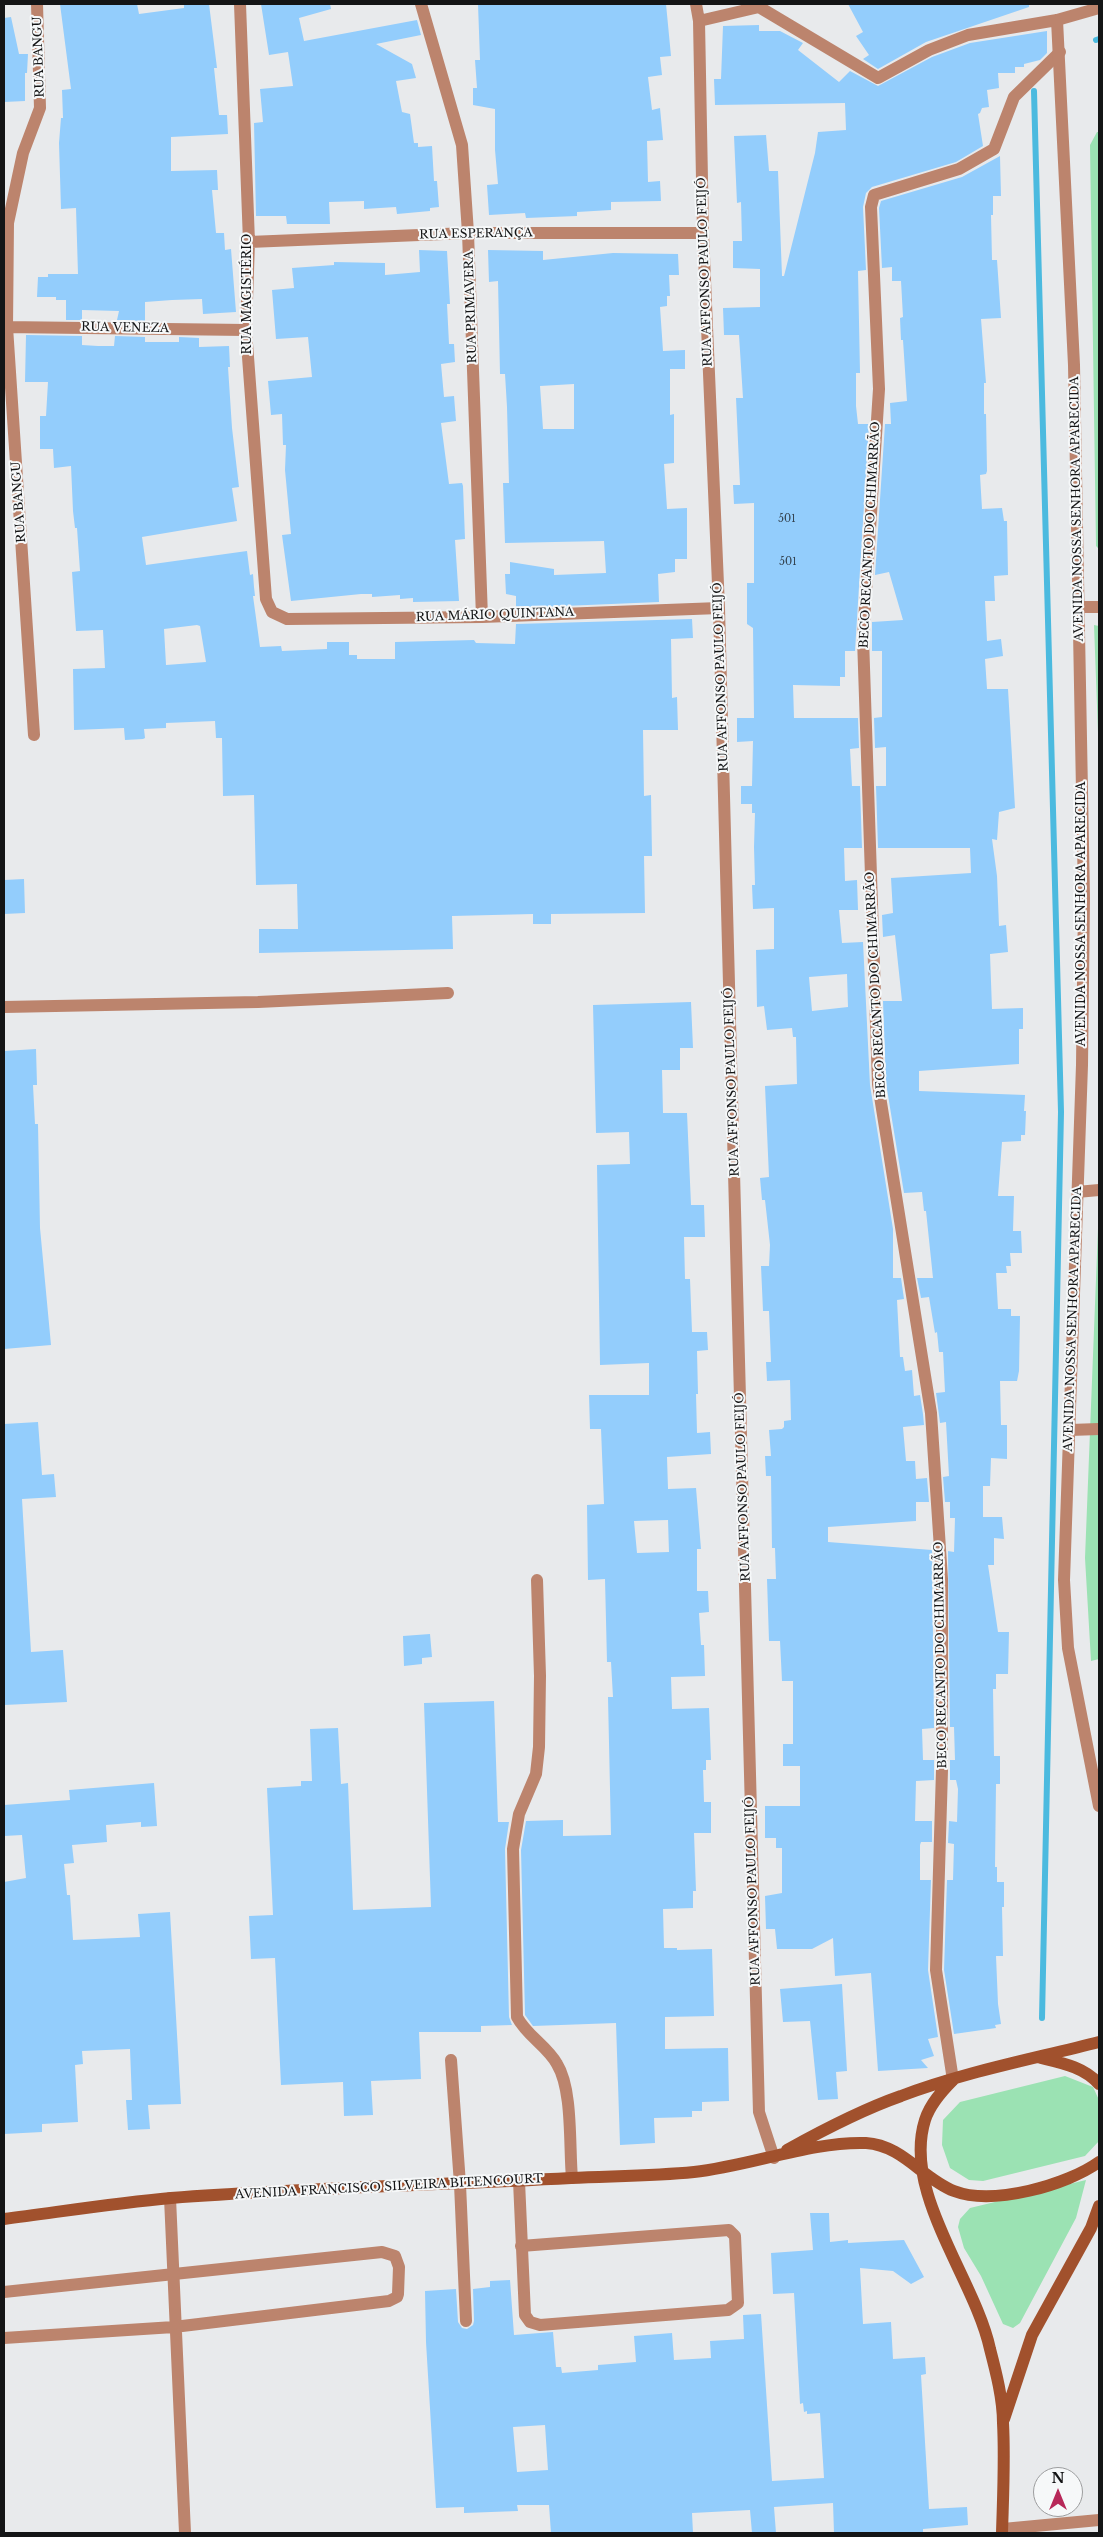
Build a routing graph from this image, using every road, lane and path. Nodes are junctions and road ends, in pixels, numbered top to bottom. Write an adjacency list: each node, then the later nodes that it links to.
1 (37, 4): 13 (street, RUA BANGU)
2 (240, 4): 12 (street, RUA MAGISTÉRIO)
3 (421, 4): 10 (street, RUA PRIMAVERA)
4 (696, 4): 8 (street, RUA AFFONSO PAULO FEIJÓ)
5 (762, 5): 7 (street); 8 (street)
6 (1099, 8): 7 (street)
7 (1058, 20): 9 (street, AVENIDA NOSSA SENHORA APARECIDA)
8 (699, 21): 11 (street, RUA AFFONSO PAULO FEIJÓ)
9 (1060, 52): 15 (street, AVENIDA NOSSA SENHORA APARECIDA); 32 (street, BECO RECANTO DO CHIMARRÃO)
10 (468, 232): 11 (street, RUA ESPERANÇA); 12 (street, RUA ESPERANÇA); 19 (street, RUA PRIMAVERA)
11 (703, 233): 17 (street, RUA AFFONSO PAULO FEIJÓ)
12 (249, 242): 14 (street, RUA MAGISTÉRIO)
13 (6, 327): 14 (street, RUA VENEZA); 20 (street, RUA BANGU)
14 (246, 330): 18 (street, RUA MAGISTÉRIO)
15 (1078, 607): 16 (street); 24 (street, AVENIDA NOSSA SENHORA APARECIDA)
16 (1099, 607)
17 (719, 608): 19 (street, RUA MÁRIO QUINTANA); 34 (street, RUA AFFONSO PAULO FEIJÓ)
18 (272, 612): 19 (street, RUA MÁRIO QUINTANA)
19 (482, 617)
20 (34, 735)
21 (448, 993): 22 (street)
22 (4, 1007)
23 (1099, 1190): 24 (street)
24 (1078, 1192): 26 (street, AVENIDA NOSSA SENHORA APARECIDA)
25 (1099, 1429): 26 (street)
26 (1070, 1430): 28 (street, AVENIDA NOSSA SENHORA APARECIDA)
27 (537, 1580): 37 (street)
28 (1099, 1806)
29 (1099, 2042): 30 (main road, AVENIDA FRANCISCO SILVEIRA BITENCOURT)
30 (1038, 2057): 32 (main road, AVENIDA FRANCISCO SILVEIRA BITENCOURT); 33 (main road)
31 (451, 2060): 39 (street)
32 (953, 2080): 34 (main road, AVENIDA FRANCISCO SILVEIRA BITENCOURT); 36 (main road)
33 (1099, 2084)
34 (774, 2158): 36 (main road, AVENIDA FRANCISCO SILVEIRA BITENCOURT); 37 (main road, AVENIDA FRANCISCO SILVEIRA BITENCOURT)
35 (1099, 2162): 36 (main road, AVENIDA FRANCISCO SILVEIRA BITENCOURT)
36 (922, 2170): 50 (main road)
37 (572, 2178): 38 (main road, AVENIDA FRANCISCO SILVEIRA BITENCOURT)
38 (519, 2181): 39 (main road, AVENIDA FRANCISCO SILVEIRA BITENCOURT); 44 (street)
39 (460, 2184): 40 (main road, AVENIDA FRANCISCO SILVEIRA BITENCOURT); 47 (street)
40 (170, 2198): 42 (main road, AVENIDA FRANCISCO SILVEIRA BITENCOURT); 45 (street)
41 (1099, 2206): 43 (main road)
42 (4, 2219)
43 (1095, 2230): 50 (main road)
44 (521, 2246): 44 (street)
45 (173, 2275): 46 (street); 48 (street); 48 (street)
46 (4, 2292)
47 (466, 2321)
48 (174, 2327): 49 (street); 53 (street)
49 (4, 2338)
50 (1004, 2421): 52 (main road)
51 (1099, 2520): 52 (street)
52 (1003, 2531)
53 (186, 2533)

